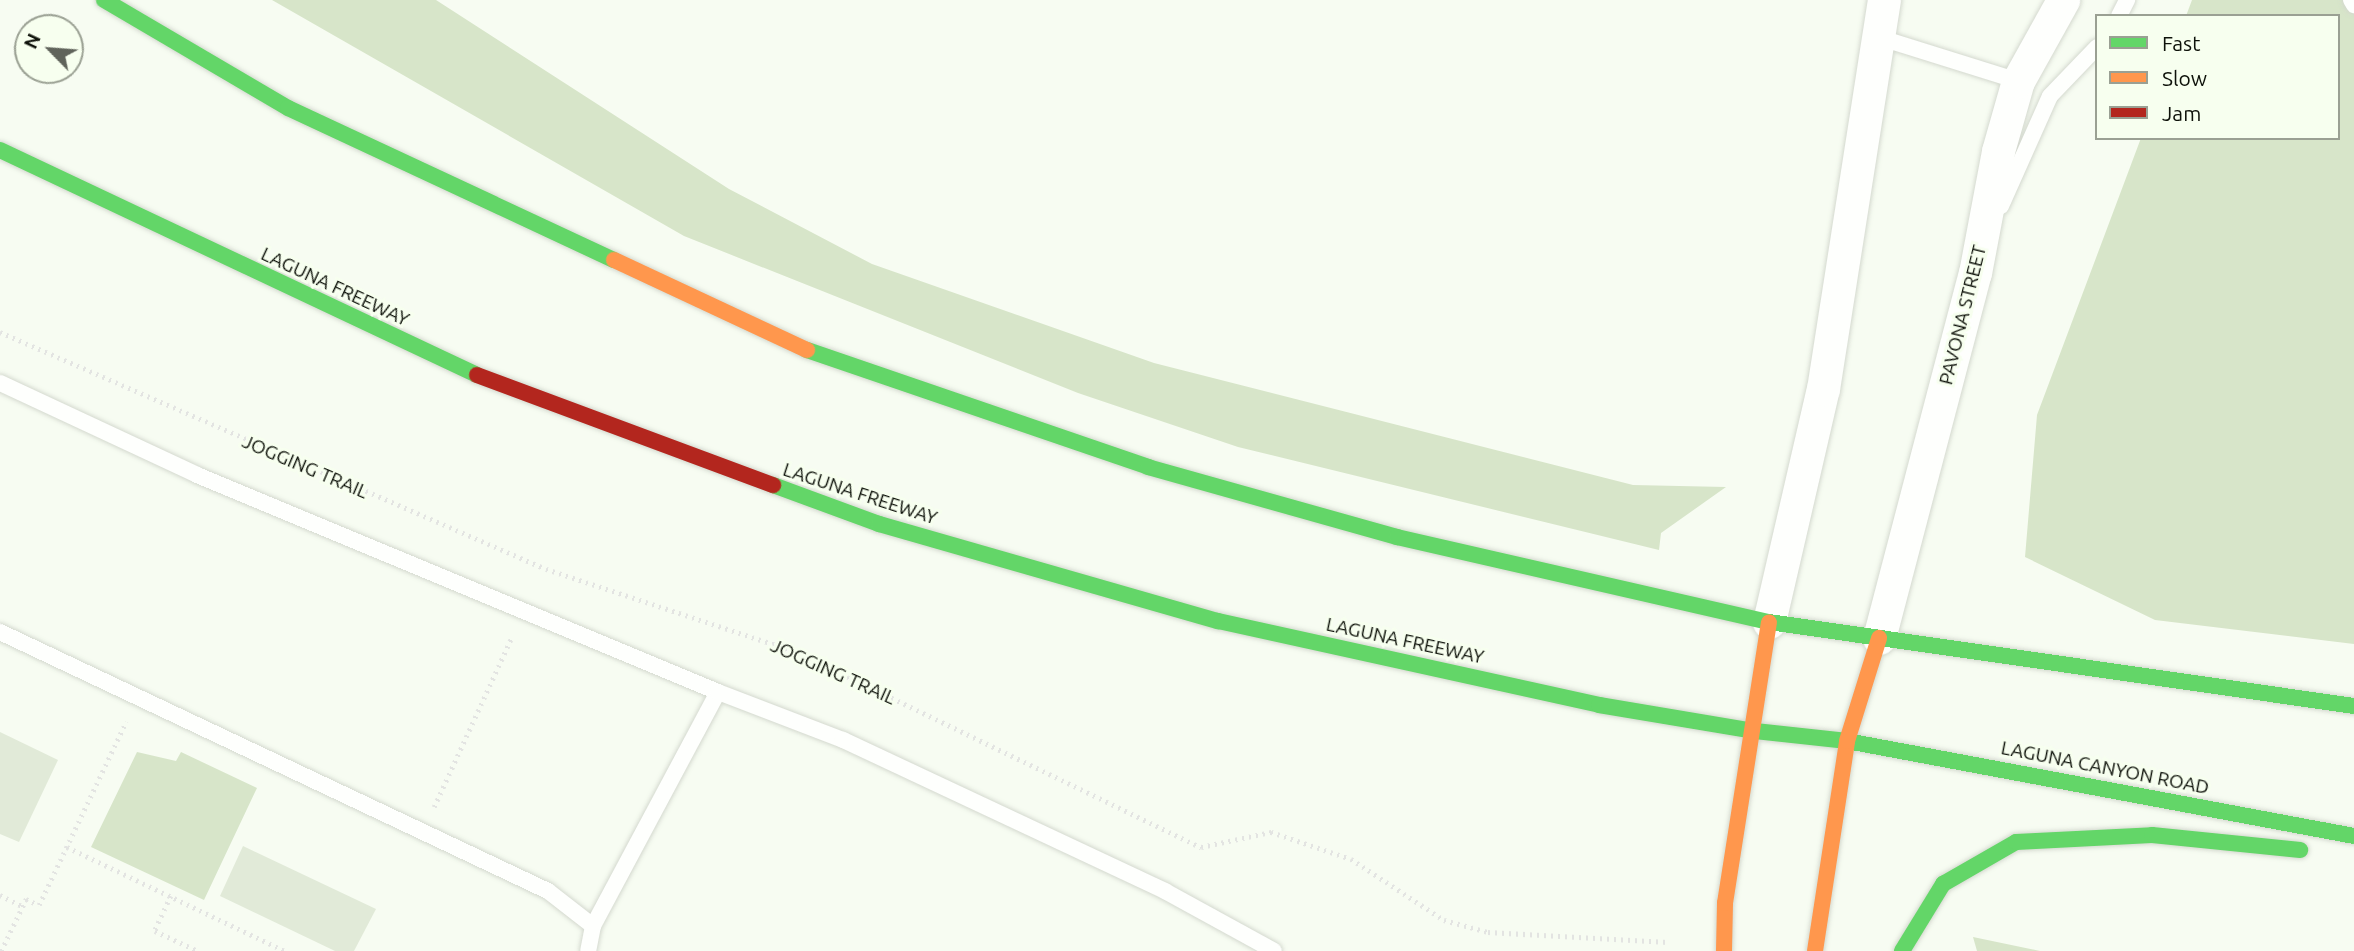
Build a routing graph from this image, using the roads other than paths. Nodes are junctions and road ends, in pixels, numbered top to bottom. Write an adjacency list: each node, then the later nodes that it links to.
1 (104, 0): 12 (main road)
2 (1884, 0): 6 (street)
3 (2063, 0): 8 (street, PAVONA STREET)
4 (2351, 0): 5 (lane)
5 (2354, 5)
6 (1881, 38): 8 (lane); 12 (street)
7 (2095, 49): 10 (lane)
8 (2018, 81): 10 (street, PAVONA STREET)
9 (0, 150): 17 (main road, LAGUNA FREEWAY)
10 (1975, 273): 14 (street, PAVONA STREET)
11 (0, 383): 15 (lane)
12 (1769, 622): 14 (main road); 17 (main road)
13 (0, 632): 21 (lane)
14 (1879, 638): 16 (main road); 18 (main road)
15 (718, 692): 21 (lane); 23 (lane)
16 (2354, 706)
17 (1755, 731): 18 (main road, LAGUNA CANYON ROAD); 24 (main road)
18 (1847, 741): 19 (main road, LAGUNA CANYON ROAD); 25 (main road)
19 (2354, 836)
20 (2318, 852): 26 (main road)
21 (593, 926): 22 (lane)
22 (588, 951)
23 (1274, 951)
24 (1724, 951)
25 (1815, 951)
26 (1902, 951)

